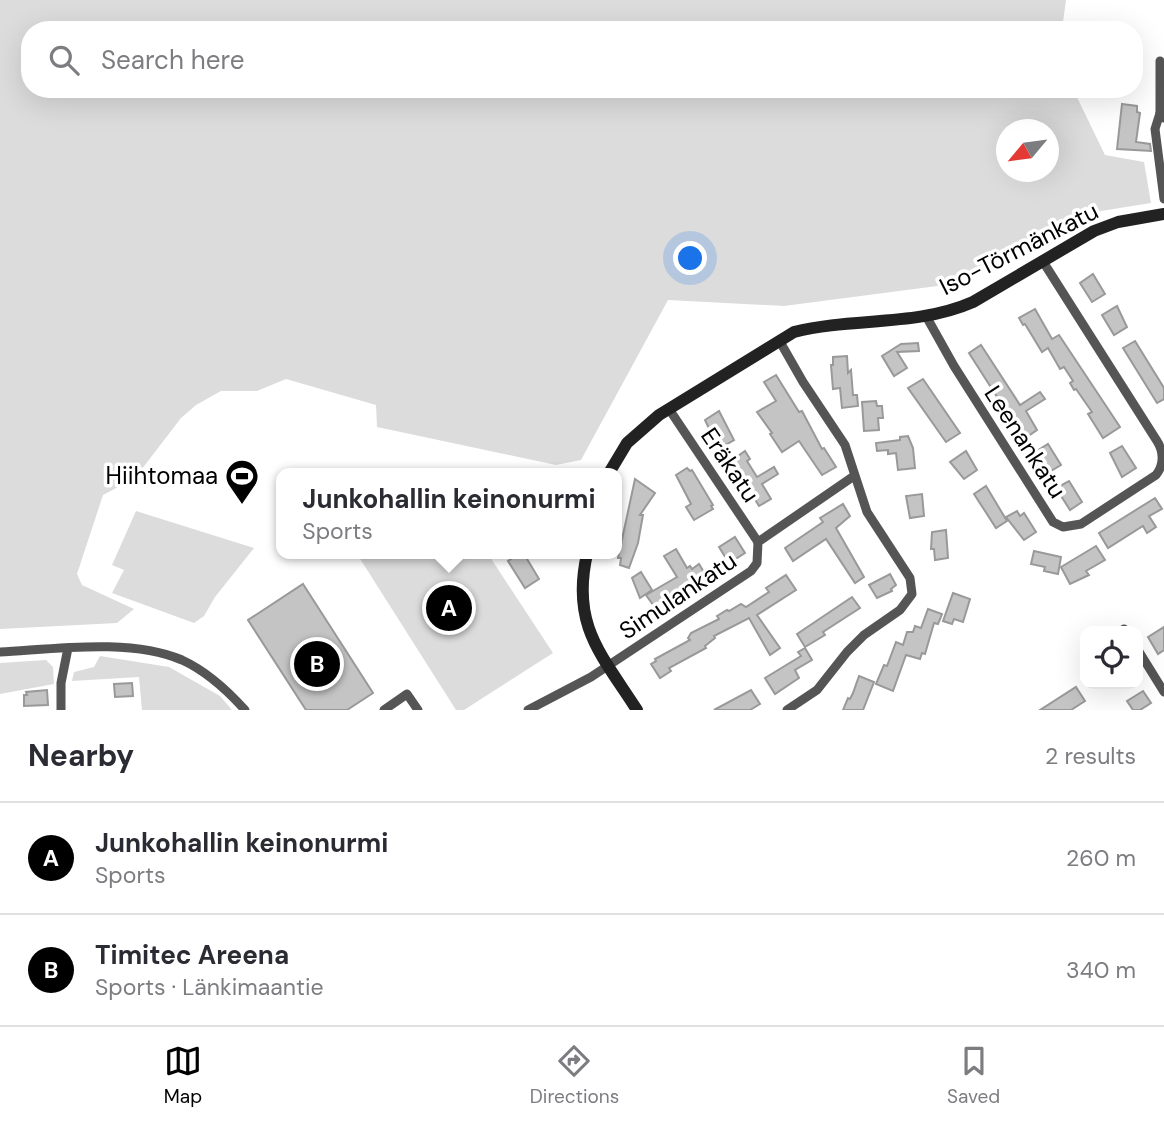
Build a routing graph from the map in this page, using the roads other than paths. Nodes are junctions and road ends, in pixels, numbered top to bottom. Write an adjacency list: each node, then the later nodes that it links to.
1 (1160, 61): 2 (street)
2 (1162, 115): 4 (street)
3 (1164, 140): 4 (street)
4 (1156, 151): 5 (street)
5 (1164, 199)
6 (1164, 214): 7 (street, Iso-Törmänkatu)
7 (1042, 260): 8 (street, Iso-Törmänkatu); 8 (street, Leenankatu)
8 (926, 316): 9 (street, Iso-Törmänkatu)
9 (779, 340): 10 (street, Iso-Törmänkatu); 12 (street)
10 (669, 409): 11 (street, Iso-Törmänkatu); 13 (street, Eräkatu)
11 (612, 468)
12 (853, 476): 13 (street, Simulankatu); 26 (street)
13 (758, 542): 18 (street, Simulankatu)
14 (586, 559): 18 (street)
15 (68, 648): 16 (street); 20 (street); 21 (street)
16 (0, 652)
17 (1143, 658): 19 (street)
18 (609, 666): 24 (street, Simulankatu); 25 (street)
19 (1164, 692)
20 (61, 710)
21 (245, 710)
22 (384, 710): 23 (street)
23 (418, 710)
24 (528, 710)
25 (637, 710)
26 (787, 710)

